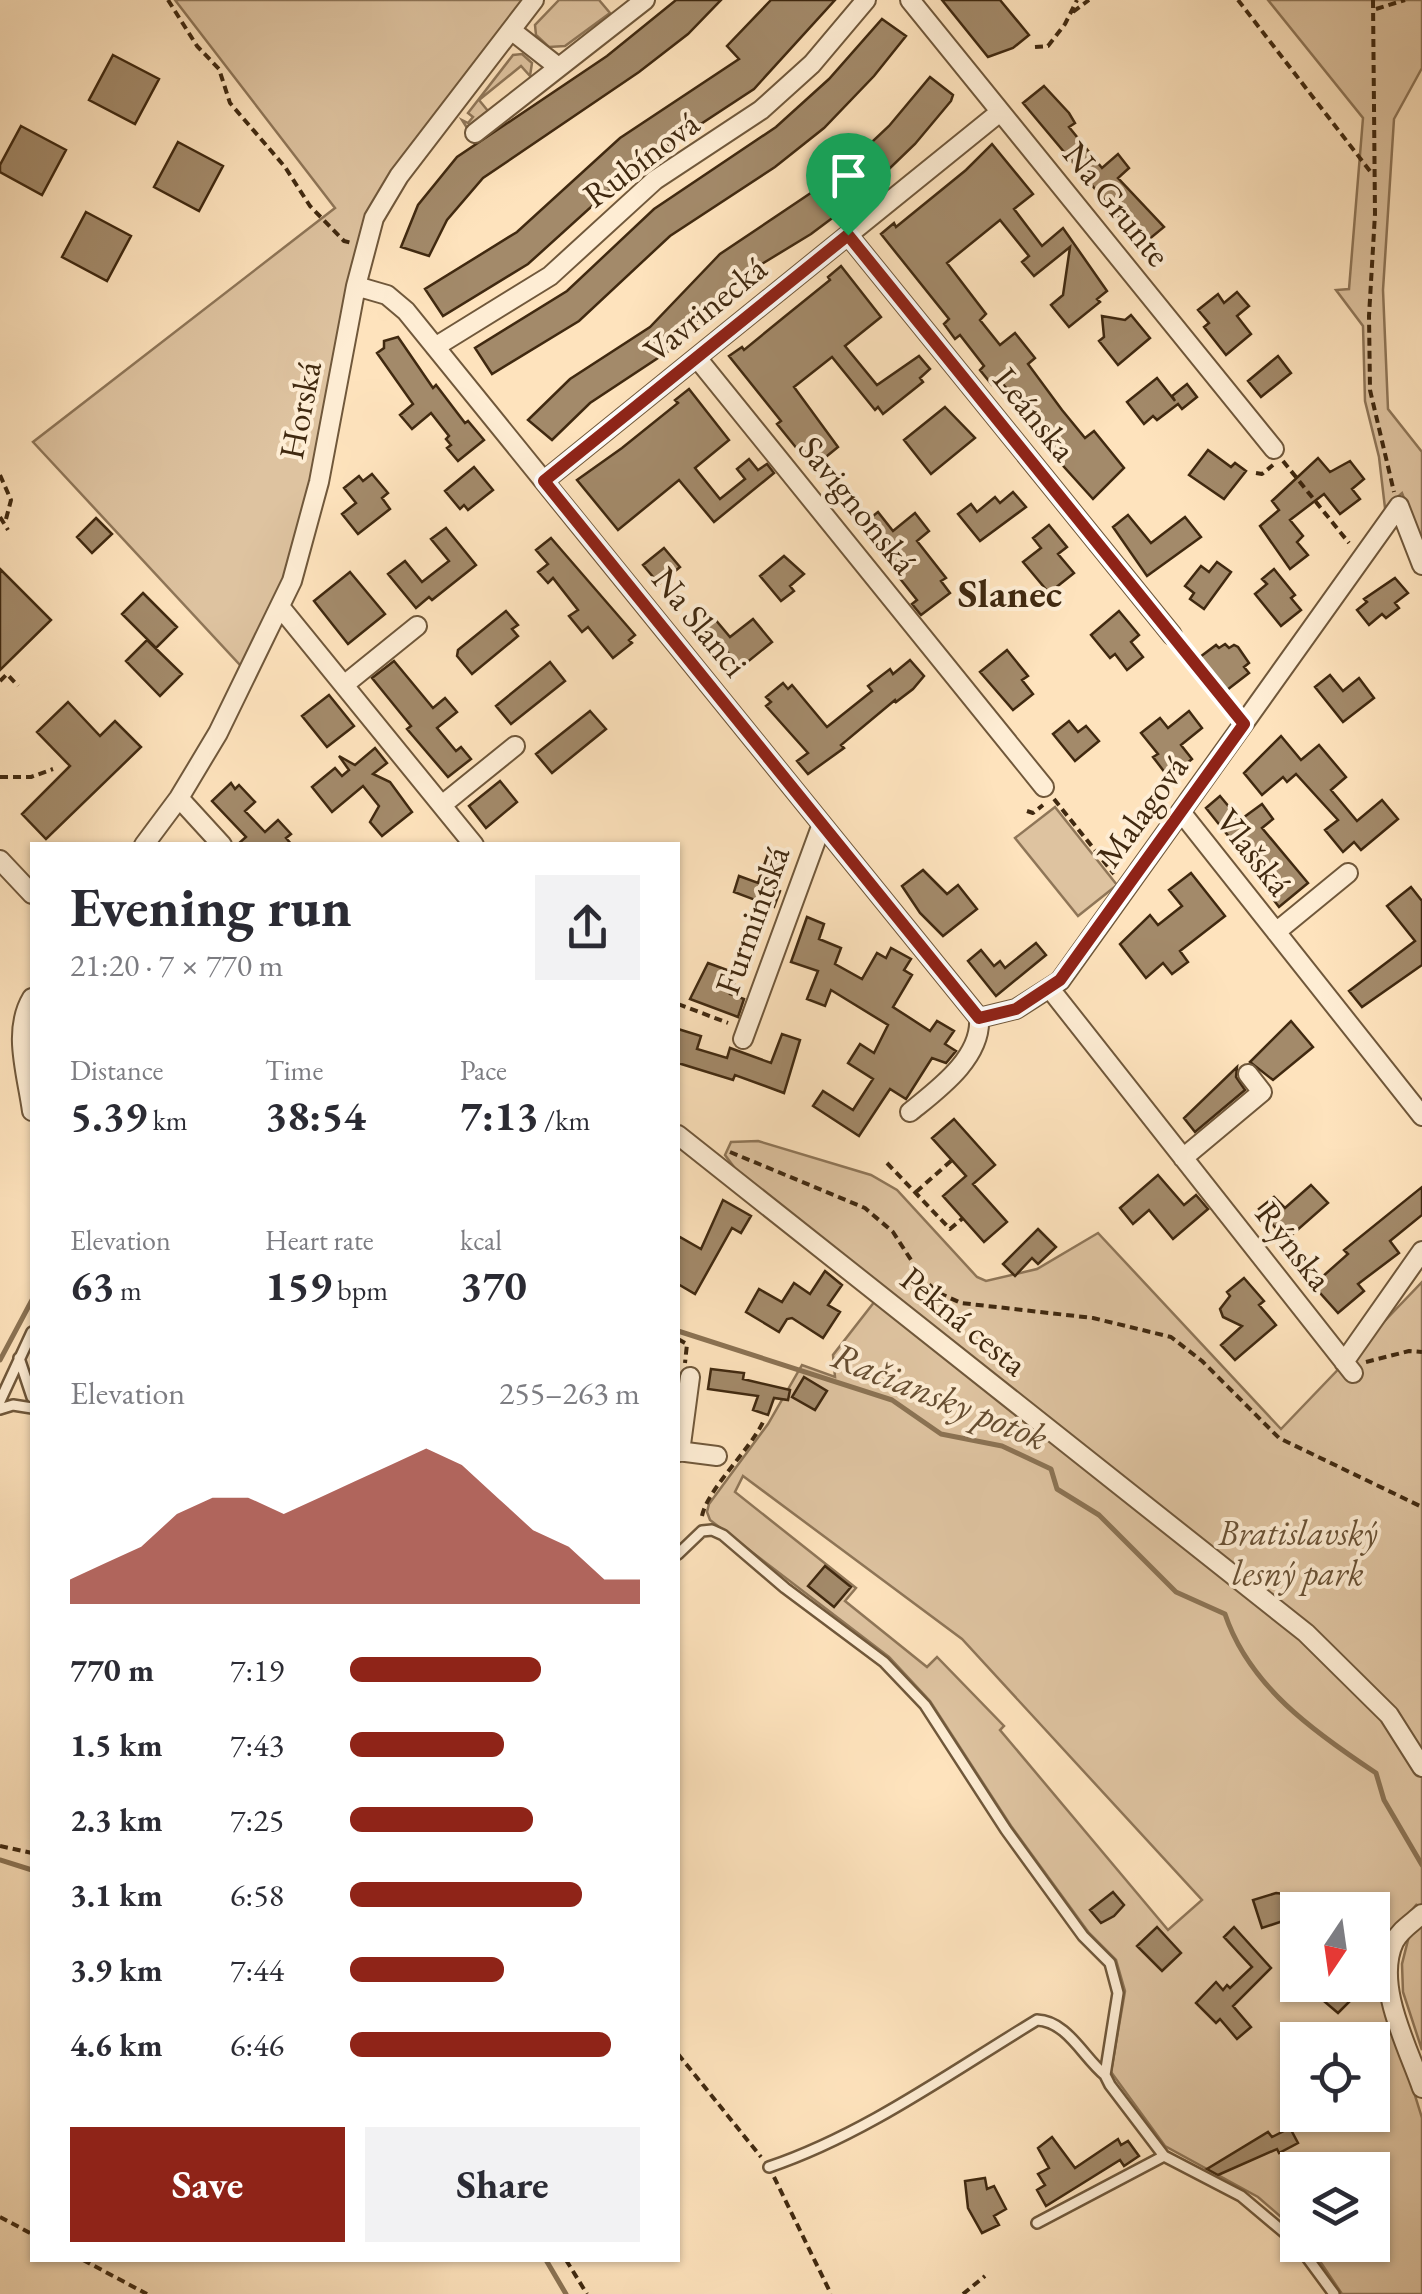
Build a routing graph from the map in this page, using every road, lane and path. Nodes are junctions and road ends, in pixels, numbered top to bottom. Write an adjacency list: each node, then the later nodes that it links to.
1 (168, 0): 21 (path)
2 (534, 0): 14 (street, Horská)
3 (645, 0): 16 (street)
4 (866, 0): 23 (street, Rubínová)
5 (910, 0): 17 (street, Na Grunte)
6 (1077, 0): 13 (path)
7 (1089, 0): 13 (path)
8 (1238, 0): 19 (path)
9 (1373, 0): 12 (path)
10 (1386, 0): 12 (path)
11 (1406, 0): 12 (path)
12 (1376, 9): 19 (path)
13 (1072, 12): 15 (path)
14 (511, 30): 16 (street); 21 (street, Horská)
15 (1036, 47)
16 (557, 66): 18 (street)
17 (1000, 112): 20 (street, Vavrinecká); 25 (street, Na Grunte)
18 (475, 133)
19 (1374, 177): 29 (path)
20 (848, 235): 24 (street, Vavrinecká); 37 (street, Leánska)
21 (365, 246): 22 (street, Horská)
22 (356, 286): 23 (street, Na Slanci); 35 (street, Horská)
23 (435, 347): 28 (street, Na Slanci)
24 (697, 358): 28 (street, Vavrinecká); 45 (street, Savignonská)
25 (1274, 450)
26 (1256, 473): 33 (path)
27 (0, 476): 31 (path)
28 (544, 481): 50 (street, Na Slanci)
29 (1399, 506): 33 (street, Malagová); 34 (street)
30 (0, 517): 31 (path)
31 (6, 523): 32 (path)
32 (8, 530)
33 (1362, 558): 41 (street, Malagová)
34 (1422, 565)
35 (281, 608): 39 (street); 46 (street, Horská)
36 (417, 626): 39 (street)
37 (1172, 634): 41 (path)
38 (0, 681): 40 (path)
39 (344, 685): 47 (street)
40 (18, 686)
41 (1244, 724): 49 (street, Malagová)
42 (514, 746): 47 (street)
43 (53, 769): 44 (path)
44 (0, 778)
45 (1044, 787)
46 (179, 798): 51 (street, Horská); 52 (street)
47 (442, 806): 53 (street)
48 (1027, 812): 56 (path)
49 (1182, 812): 56 (street, Malagová); 58 (street, Vlašská)
50 (822, 824): 62 (street, Na Slanci); 63 (street, Furmintská)
51 (146, 842)
52 (219, 842)
53 (472, 842)
54 (0, 860): 57 (street)
55 (1348, 873): 58 (street, Vlašská)
56 (1126, 889): 59 (street, Malagová)
57 (30, 892)
58 (1276, 932): 67 (street, Vlašská)
59 (1051, 990): 62 (street, Malagová); 70 (street, Rýnska)
60 (30, 1002): 65 (street)
61 (680, 1005): 63 (path)
62 (979, 1018): 66 (street)
63 (745, 1034)
64 (1248, 1074): 70 (street)
65 (30, 1096)
66 (910, 1112)
67 (1422, 1116)
68 (680, 1138): 92 (street, Pekná cesta)
69 (724, 1150): 89 (path)
70 (1183, 1158): 80 (street, Rýnska)
71 (952, 1160): 73 (path)
72 (887, 1163): 73 (path)
73 (916, 1192): 74 (path)
74 (962, 1218)
75 (1422, 1252): 80 (street)
76 (30, 1336): 79 (lane)
77 (680, 1340): 81 (path)
78 (1422, 1352): 80 (path)
79 (19, 1358): 82 (lane); 83 (lane)
80 (1349, 1363)
81 (690, 1377): 86 (street)
82 (30, 1391)
83 (0, 1405): 84 (lane)
84 (30, 1408)
85 (764, 1422): 90 (path)
86 (680, 1445)
87 (680, 1452): 88 (street)
88 (717, 1456)
89 (1422, 1506)
90 (702, 1531): 91 (lane); 96 (lane)
91 (680, 1552)
92 (1422, 1767)
93 (0, 1846): 94 (path)
94 (30, 1853)
95 (1422, 1914): 97 (street)
96 (1105, 2075): 98 (lane); 99 (lane)
97 (1422, 2088)
98 (1164, 2156): 101 (lane); 102 (lane)
99 (769, 2167)
100 (0, 2217): 103 (path)
101 (1038, 2223)
102 (1280, 2230)
103 (30, 2233)
104 (87, 2262): 108 (path)
105 (567, 2262): 109 (path)
106 (1310, 2262): 111 (lane)
107 (985, 2276): 110 (path)
108 (147, 2294)
109 (586, 2294)
110 (963, 2294)
111 (1334, 2294)

